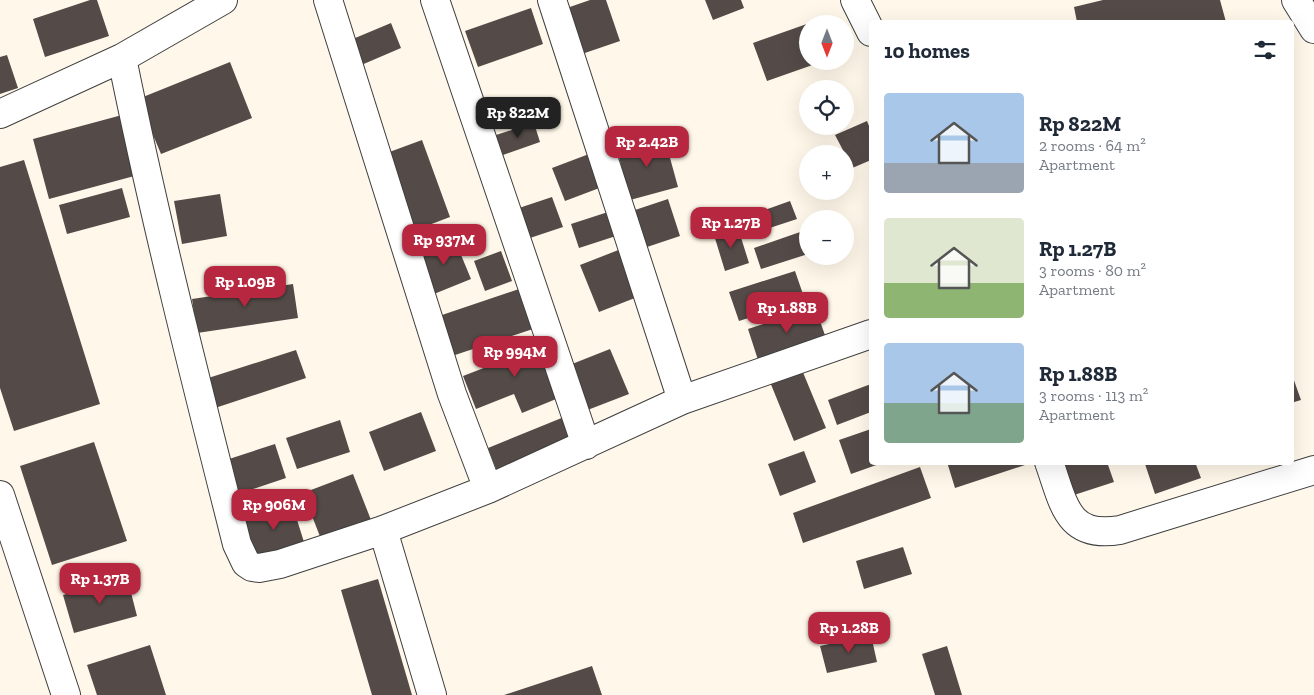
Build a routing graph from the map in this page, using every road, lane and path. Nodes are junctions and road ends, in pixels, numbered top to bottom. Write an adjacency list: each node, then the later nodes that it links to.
1 (223, 0): 9 (street)
2 (328, 0): 16 (street)
3 (434, 0): 13 (street)
4 (552, 0): 12 (street)
5 (855, 0): 7 (street)
6 (1296, 0): 8 (street)
7 (869, 28)
8 (1314, 29)
9 (122, 58): 10 (street); 18 (street)
10 (0, 114)
11 (869, 335): 12 (street)
12 (682, 400): 13 (street)
13 (586, 444): 16 (street)
14 (1050, 465): 15 (street)
15 (1314, 470)
16 (488, 489): 18 (street)
17 (0, 495): 19 (street)
18 (383, 530): 20 (street)
19 (66, 695)
20 (432, 695)

